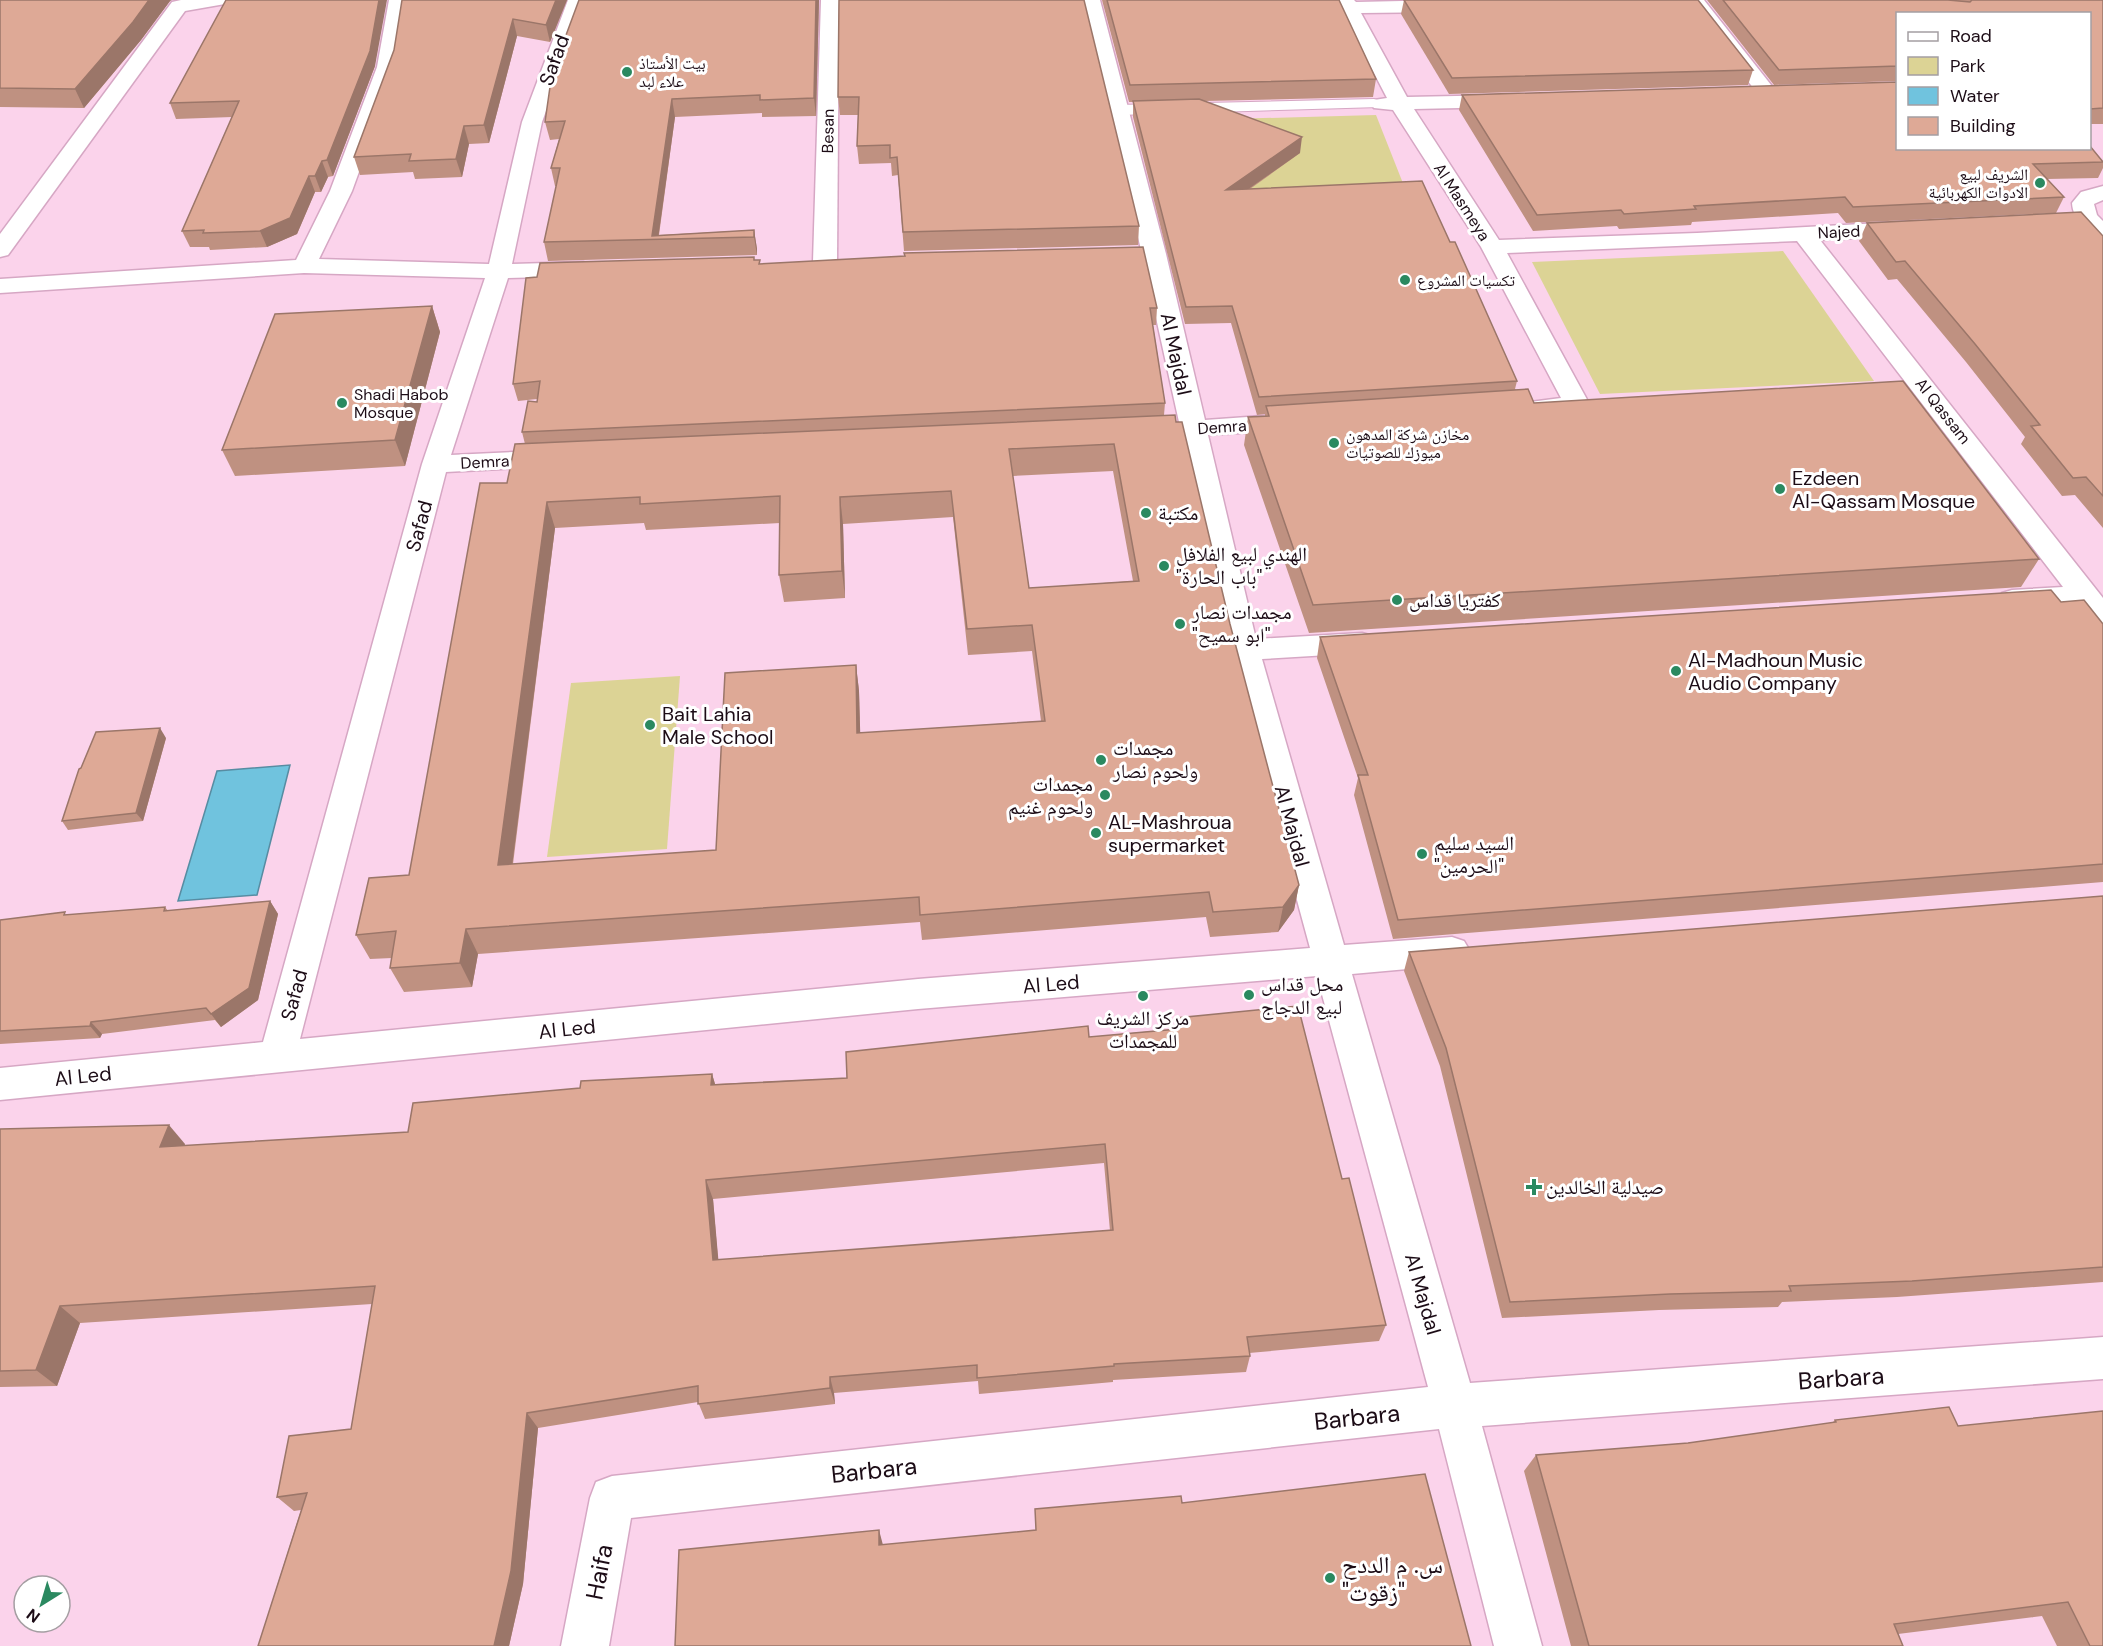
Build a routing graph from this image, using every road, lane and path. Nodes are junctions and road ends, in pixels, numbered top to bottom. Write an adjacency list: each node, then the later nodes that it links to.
1 (218, 0): 22 (street)
2 (398, 0): 26 (street)
3 (577, 0): 28 (street, Safad)
4 (830, 0): 25 (street, Besan)
5 (1091, 0): 15 (street, Al Majdal)
6 (1694, 0): 10 (street)
7 (1346, 4): 8 (street); 14 (street, Al Masmeya)
8 (1468, 5)
9 (1791, 93): 10 (street)
10 (1768, 94): 11 (street)
11 (1744, 95)
12 (1530, 100): 14 (street)
13 (1374, 104): 14 (street); 15 (lane)
14 (1400, 104): 21 (street, Al Masmeya)
15 (1118, 110): 32 (street, Al Majdal)
16 (2103, 193): 18 (street)
17 (2064, 221): 18 (street)
18 (2096, 225)
19 (1934, 228): 20 (street, Najed)
20 (1803, 234): 21 (street, Najed); 37 (street, Al Qassam)
21 (1492, 247): 30 (street, Al Masmeya)
22 (0, 250)
23 (848, 261): 25 (street)
24 (801, 262): 25 (street)
25 (825, 262)
26 (304, 266): 28 (street); 29 (street)
27 (604, 268): 28 (street)
28 (499, 271): 35 (street, Safad)
29 (0, 286)
30 (1516, 407)
31 (1319, 420): 32 (street, Demra)
32 (1192, 429): 33 (street, Demra); 39 (street, Al Majdal)
33 (1145, 431)
34 (577, 457): 35 (street, Demra)
35 (435, 464): 42 (street, Safad)
36 (1980, 602): 37 (street)
37 (2094, 607)
38 (1384, 641): 39 (street)
39 (1244, 650): 41 (street, Al Majdal)
40 (1484, 948): 41 (street, Al Led)
41 (1329, 961): 42 (street, Al Led); 45 (street, Al Majdal)
42 (277, 1057): 43 (street, Al Led)
43 (0, 1084)
44 (2103, 1358): 45 (street, Barbara)
45 (1455, 1406): 46 (street, Barbara); 48 (street, Al Majdal)
46 (612, 1498): 47 (street, Haifa)
47 (585, 1646)
48 (1518, 1646)

